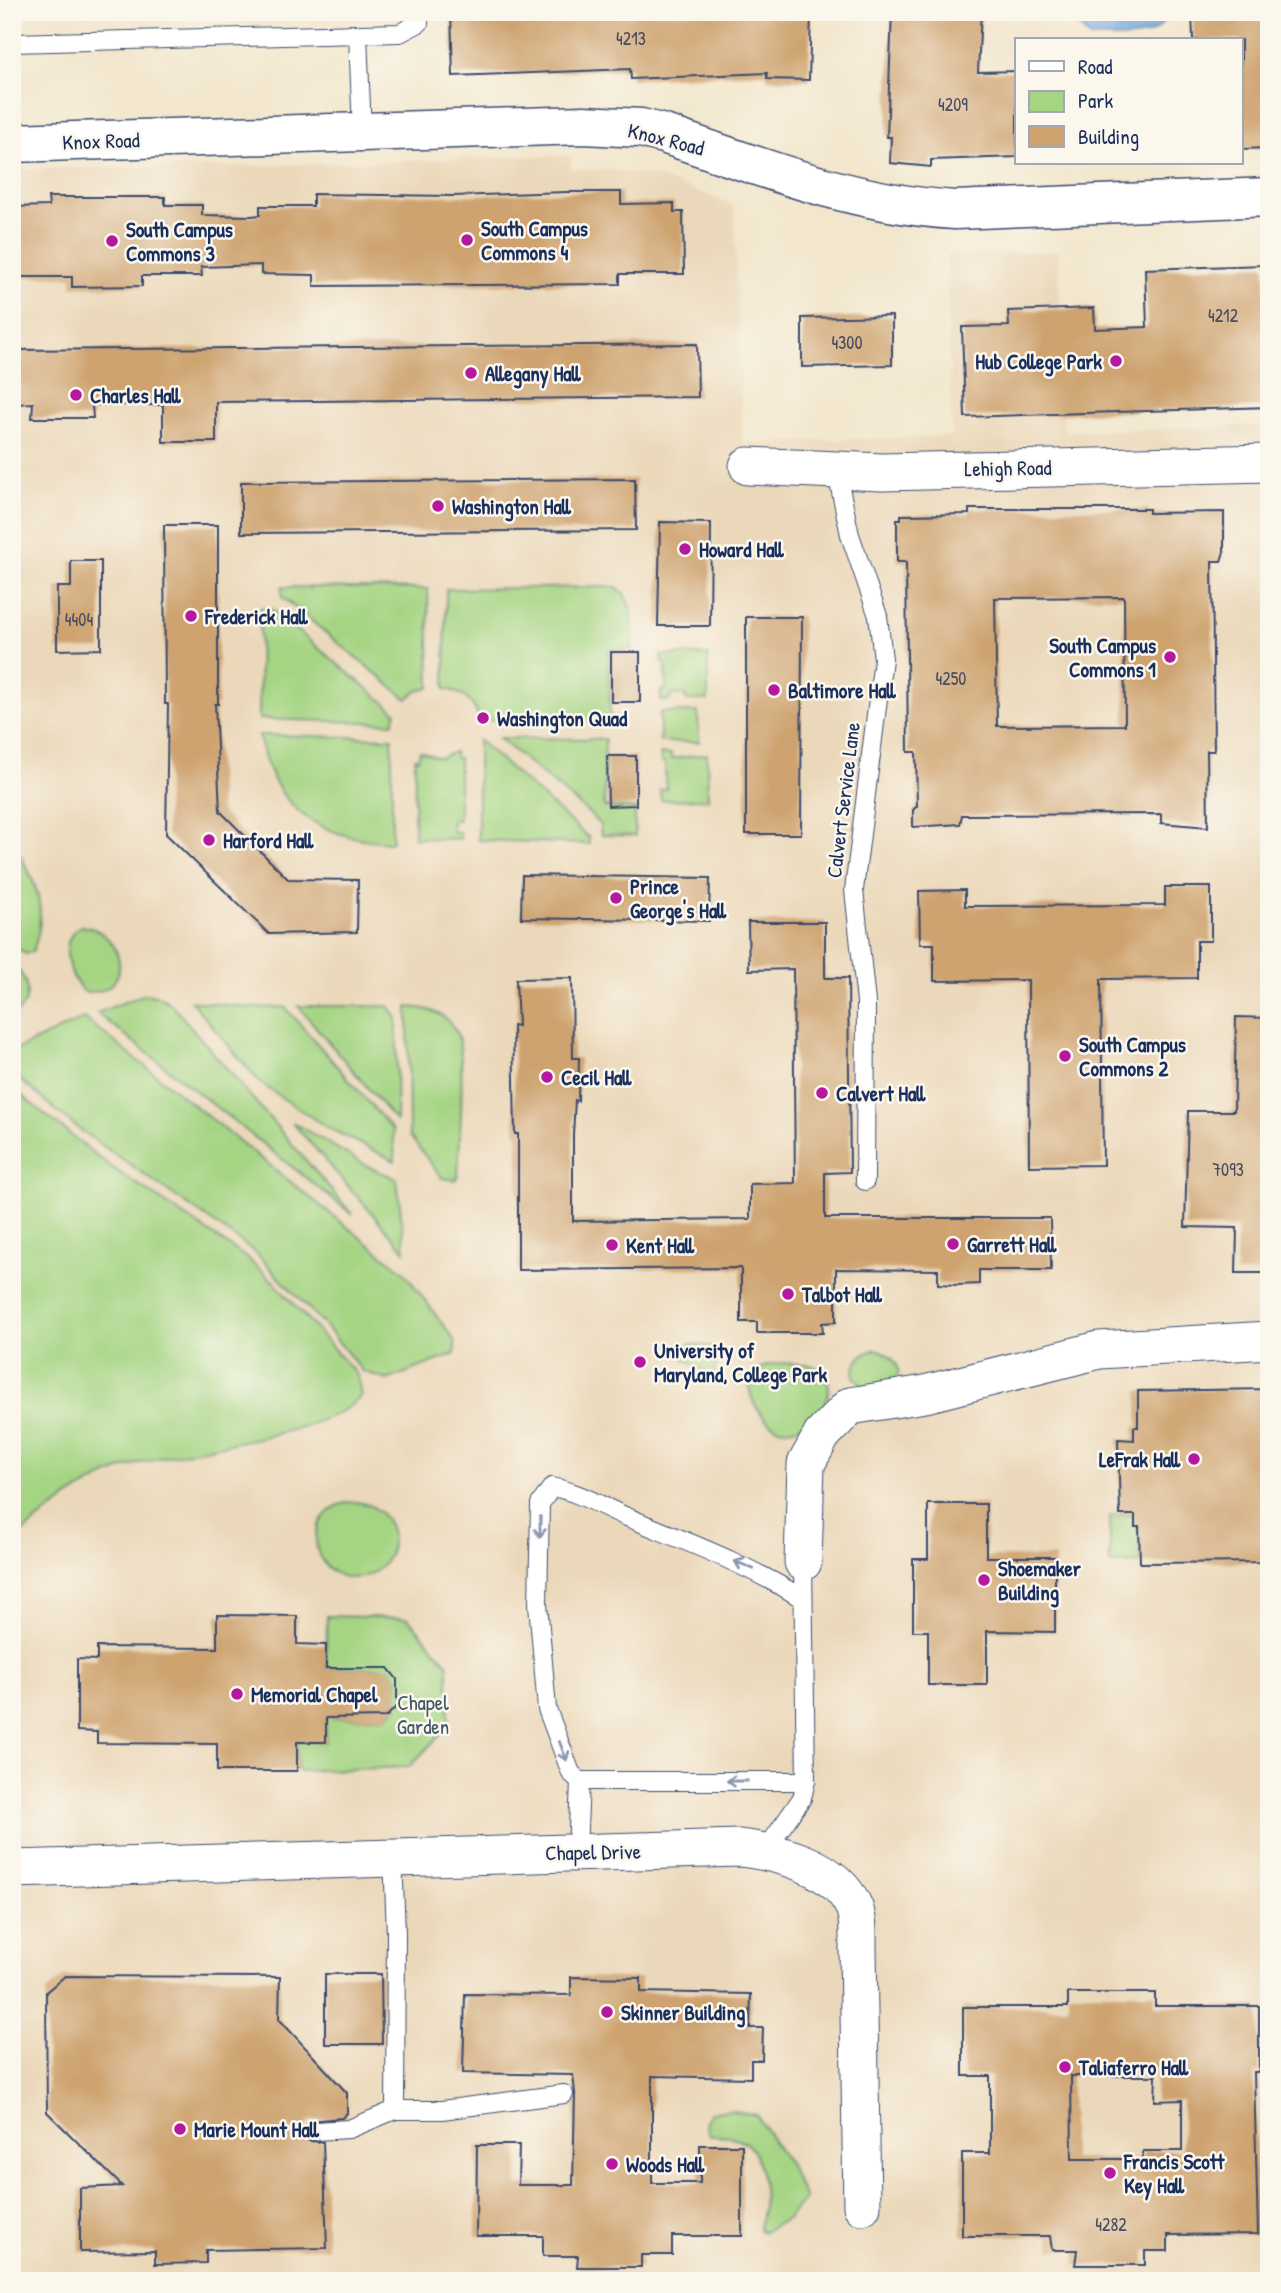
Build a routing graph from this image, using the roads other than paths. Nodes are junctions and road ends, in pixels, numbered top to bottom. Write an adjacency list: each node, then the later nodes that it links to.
1 (419, 12): 2 (lane)
2 (358, 35): 3 (lane); 4 (lane)
3 (12, 43)
4 (362, 132): 5 (street, Knox Road); 6 (street, Knox Road)
5 (12, 143)
6 (1269, 197)
7 (1269, 463): 9 (street, Lehigh Road)
8 (748, 466): 9 (street, Lehigh Road)
9 (837, 473): 10 (lane, Calvert Service Lane)
10 (865, 1181)
11 (1269, 1340): 12 (street)
12 (803, 1562): 13 (lane)
13 (803, 1599): 14 (lane, one-way to 14); 15 (lane)
14 (580, 1781): 15 (lane, one-way to 14); 16 (lane)
15 (806, 1781): 17 (lane)
16 (577, 1852): 17 (street, Chapel Drive); 18 (street, Chapel Drive)
17 (765, 1852): 23 (street, Chapel Drive)
18 (393, 1857): 19 (street, Chapel Drive); 21 (lane)
19 (12, 1869)
20 (565, 2094): 21 (lane)
21 (395, 2110): 22 (lane)
22 (315, 2131)
23 (862, 2206)

